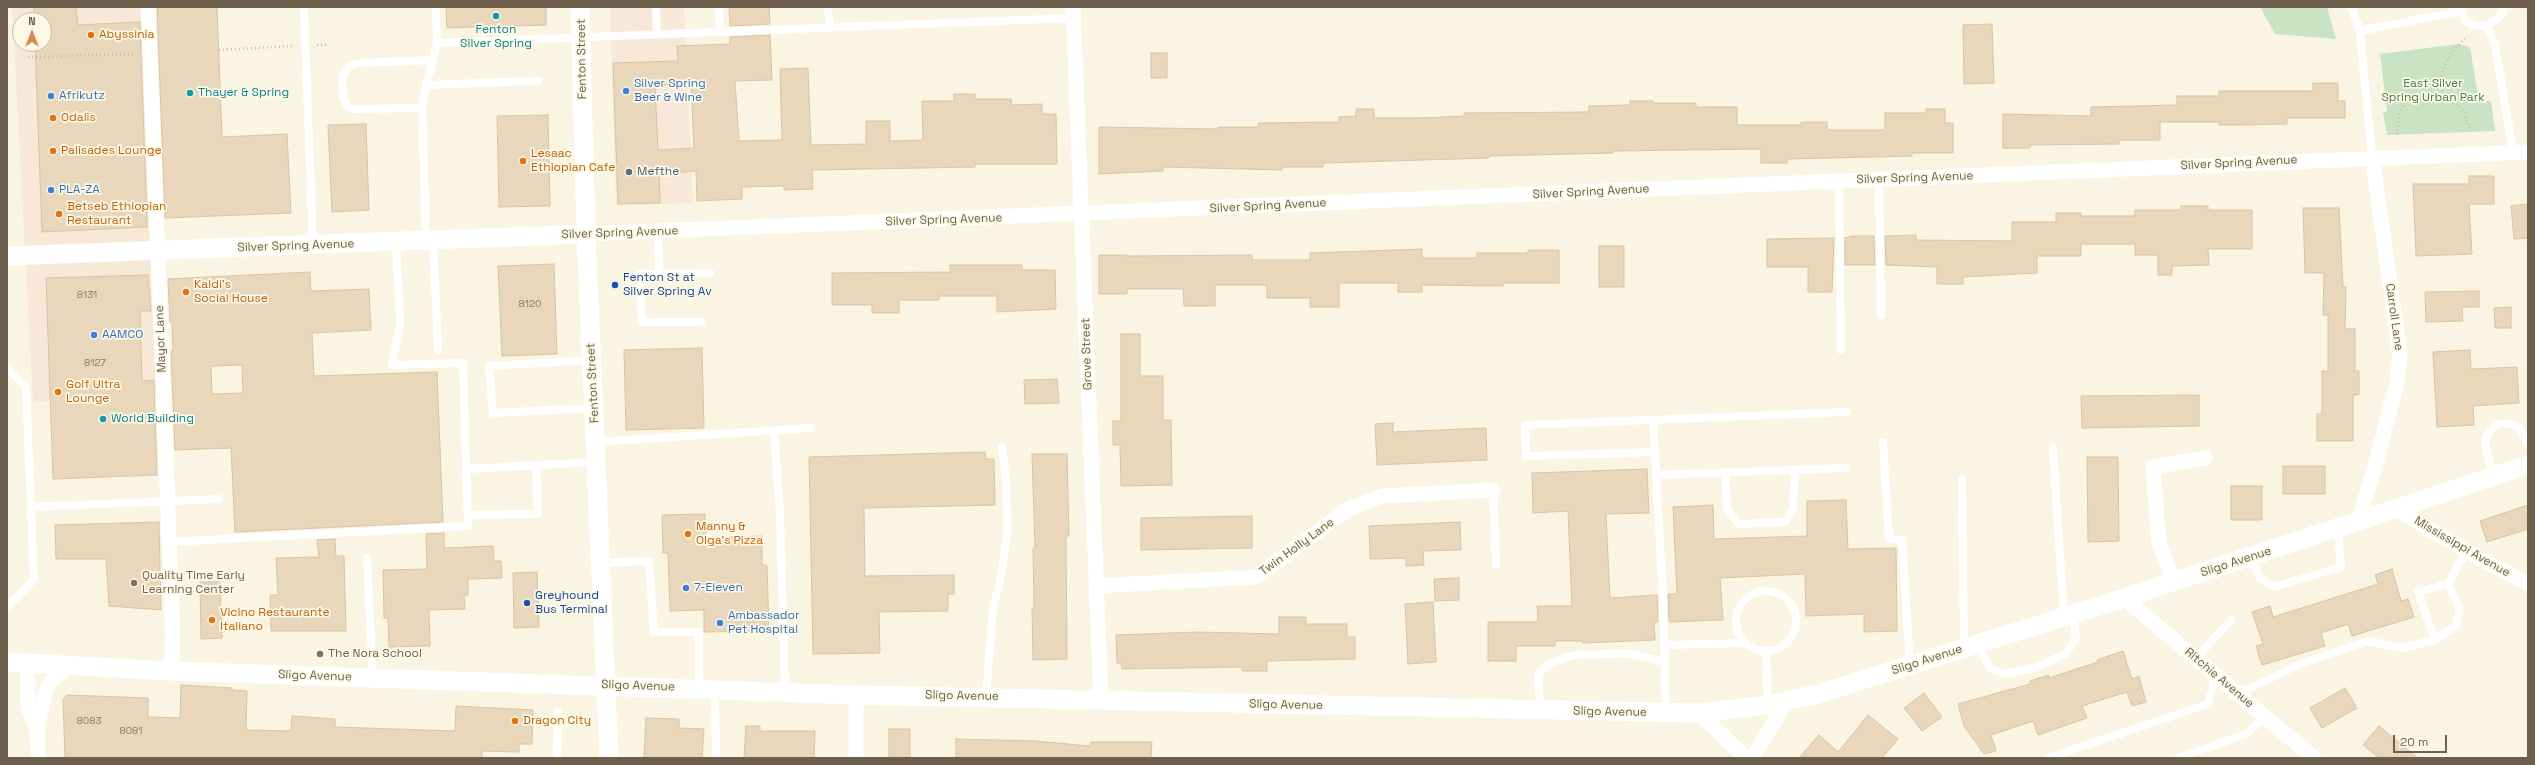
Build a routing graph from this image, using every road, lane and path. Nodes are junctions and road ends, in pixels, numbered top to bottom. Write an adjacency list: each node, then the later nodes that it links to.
1 (148, 7): 24 (street, Mayor Lane)
2 (304, 7): 22 (lane)
3 (436, 7): 20 (lane)
4 (580, 7): 19 (street, Fenton Street)
5 (656, 7): 17 (lane)
6 (720, 7): 15 (lane)
7 (827, 7): 14 (lane)
8 (2351, 7): 16 (lane)
9 (2503, 7): 13 (lane)
10 (2460, 9): 11 (lane); 13 (lane)
11 (2441, 10): 16 (lane)
12 (1074, 12): 14 (lane); 37 (street, Grove Street)
13 (2487, 26): 33 (lane)
14 (831, 27): 15 (lane)
15 (720, 31): 17 (lane)
16 (2360, 31): 34 (lane)
17 (657, 34): 19 (lane)
18 (2468, 35): 29 (path)
19 (581, 36): 20 (lane); 39 (street, Fenton Street)
20 (437, 43): 26 (lane)
21 (326, 45): 22 (path)
22 (305, 46): 23 (path); 42 (lane)
23 (219, 50)
24 (150, 54): 25 (path); 43 (street, Mayor Lane)
25 (28, 57)
26 (433, 60): 28 (lane); 30 (lane)
27 (538, 81): 28 (lane)
28 (426, 85): 30 (lane)
29 (2444, 95): 31 (path); 32 (path)
30 (422, 108): 40 (lane)
31 (2470, 129)
32 (2397, 134)
33 (2521, 152): 34 (street, Silver Spring Avenue)
34 (2372, 157): 35 (street, Silver Spring Avenue); 81 (street, Carroll Lane)
35 (1879, 180): 36 (street, Silver Spring Avenue); 47 (lane)
36 (1839, 181): 37 (street, Silver Spring Avenue); 50 (lane)
37 (1082, 214): 38 (street, Silver Spring Avenue); 92 (street, Grove Street)
38 (658, 231): 39 (street, Silver Spring Avenue); 46 (lane)
39 (586, 234): 40 (street, Silver Spring Avenue); 51 (street, Fenton Street)
40 (429, 240): 41 (street, Silver Spring Avenue); 49 (lane)
41 (396, 242): 42 (street, Silver Spring Avenue); 69 (lane)
42 (313, 245): 43 (street, Silver Spring Avenue)
43 (158, 251): 44 (street, Silver Spring Avenue); 77 (street, Mayor Lane)
44 (7, 256)
45 (710, 273): 46 (lane)
46 (659, 274): 48 (lane)
47 (1881, 315)
48 (701, 322)
49 (438, 350)
50 (1841, 350)
51 (592, 360): 53 (street, Fenton Street); 53 (lane)
52 (7, 368): 78 (lane)
53 (594, 408): 58 (street, Fenton Street)
54 (1847, 412): 55 (lane)
55 (1653, 420): 63 (lane); 63 (lane)
56 (811, 428): 57 (lane)
57 (774, 431): 58 (lane); 113 (lane)
58 (596, 442): 65 (street, Fenton Street)
59 (1883, 442): 106 (lane)
60 (2528, 444): 73 (lane)
61 (1002, 447): 116 (lane)
62 (2053, 448): 95 (lane)
63 (1654, 452): 72 (lane)
64 (2205, 458): 89 (street)
65 (596, 462): 66 (lane); 87 (street, Fenton Street)
66 (536, 465): 69 (lane); 80 (lane)
67 (2528, 465): 73 (street, Sligo Avenue)
68 (1844, 468): 70 (lane)
69 (466, 469): 80 (lane)
70 (1795, 470): 71 (lane); 71 (lane)
71 (1725, 473): 72 (lane)
72 (1656, 475): 99 (lane)
73 (2493, 476): 79 (street, Sligo Avenue)
74 (1962, 479): 100 (lane)
75 (1493, 490): 88 (lane); 92 (street, Twin Holly Lane)
76 (218, 499): 77 (lane)
77 (167, 502): 78 (lane); 83 (street, Mayor Lane)
78 (31, 507): 94 (lane)
79 (2396, 509): 81 (street, Sligo Avenue); 84 (street, Mississippi Avenue)
80 (468, 515): 83 (lane)
81 (2358, 521): 82 (street, Sligo Avenue)
82 (2338, 528): 85 (street, Sligo Avenue); 85 (lane)
83 (169, 542): 108 (street, Mayor Lane)
84 (2466, 551): 90 (lane); 91 (street, Mississippi Avenue)
85 (2251, 557): 89 (street, Sligo Avenue)
86 (366, 558): 110 (lane)
87 (601, 563): 111 (street, Fenton Street); 112 (lane)
88 (1496, 564)
89 (2174, 582): 93 (street, Sligo Avenue)
90 (2448, 584): 97 (lane); 97 (lane)
91 (2528, 584)
92 (1096, 586): 117 (street, Grove Street)
93 (2124, 598): 95 (street, Sligo Avenue); 102 (street, Ritchie Avenue)
94 (7, 607)
95 (2069, 615): 100 (street, Sligo Avenue); 100 (lane)
96 (2231, 620): 102 (lane)
97 (2435, 640): 114 (lane)
98 (1745, 643): 99 (lane); 101 (lane); 101 (lane)
99 (1665, 645): 104 (lane)
100 (1970, 646): 106 (street, Sligo Avenue)
101 (1766, 652): 118 (lane)
102 (2196, 658): 109 (street, Ritchie Avenue)
103 (7, 662): 105 (street, Sligo Avenue)
104 (1664, 662): 119 (lane); 121 (lane)
105 (27, 663): 107 (street, Sligo Avenue); 124 (street)
106 (1910, 665): 118 (street, Sligo Avenue)
107 (71, 666): 108 (street, Sligo Avenue); 124 (street)
108 (171, 671): 110 (street, Sligo Avenue)
109 (2216, 675): 114 (street, Ritchie Avenue); 132 (lane)
110 (373, 678): 111 (street, Sligo Avenue)
111 (606, 685): 112 (street, Sligo Avenue); 127 (street, Fenton Street)
112 (707, 689): 113 (street, Sligo Avenue); 128 (lane)
113 (785, 692): 115 (street, Sligo Avenue)
114 (2238, 694): 123 (street, Ritchie Avenue)
115 (856, 695): 116 (street, Sligo Avenue); 129 (street)
116 (986, 696): 117 (street, Sligo Avenue)
117 (1101, 701): 119 (street, Sligo Avenue)
118 (1777, 703): 122 (street, Sligo Avenue); 131 (street)
119 (1540, 711): 121 (street, Sligo Avenue)
120 (558, 712): 126 (lane)
121 (1666, 712): 122 (street, Sligo Avenue)
122 (1699, 713): 130 (street)
123 (2265, 717): 133 (lane); 134 (street, Ritchie Avenue)
124 (37, 729): 125 (street)
125 (38, 758)
126 (557, 758)
127 (609, 758)
128 (716, 758)
129 (856, 758)
130 (1746, 758)
131 (1752, 758)
132 (2048, 758)
133 (2178, 758)
134 (2314, 758)

